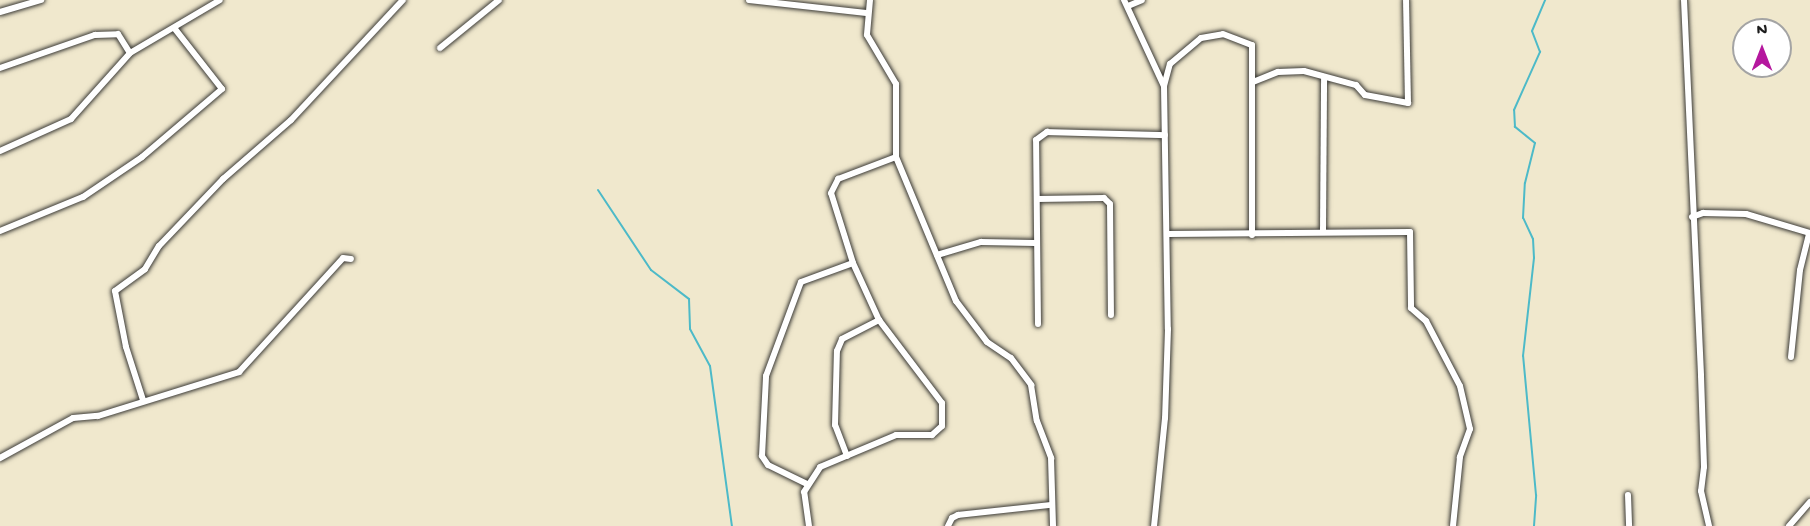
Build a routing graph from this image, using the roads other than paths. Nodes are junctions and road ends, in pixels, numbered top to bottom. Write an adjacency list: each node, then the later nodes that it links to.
1 (41, 0): 13 (street)
2 (199, 0): 12 (street)
3 (220, 0): 12 (street)
4 (403, 0): 40 (street)
5 (499, 0): 16 (street)
6 (749, 0): 14 (street)
7 (870, 0): 14 (street)
8 (1142, 0): 11 (street)
9 (1406, 0): 19 (street)
10 (1684, 0): 26 (street)
11 (1126, 3): 21 (street)
12 (204, 8): 15 (street)
13 (0, 12)
14 (866, 13): 24 (street)
15 (175, 29): 17 (street); 27 (street)
16 (440, 48)
17 (130, 53): 18 (street); 23 (street)
18 (0, 68)
19 (1324, 78): 20 (street); 28 (street)
20 (1253, 82): 21 (street); 31 (street)
21 (1164, 86): 22 (street)
22 (1164, 135): 25 (street); 30 (street)
23 (0, 151)
24 (896, 157): 33 (street); 35 (street)
25 (1037, 199): 32 (street); 36 (street)
26 (1692, 217): 29 (street); 53 (street)
27 (0, 231)
28 (1323, 232): 31 (street); 51 (street)
29 (1809, 233): 39 (street)
30 (1168, 234): 31 (street); 50 (street)
31 (1252, 235)
32 (1035, 243): 33 (street); 38 (street)
33 (937, 255): 46 (street)
34 (351, 259): 40 (street)
35 (853, 263): 37 (street); 43 (street)
36 (1111, 315)
37 (879, 320): 41 (street); 41 (street)
38 (1038, 324)
39 (1791, 357)
40 (144, 400): 42 (street)
41 (847, 456): 43 (street)
42 (0, 458)
43 (807, 484): 47 (street)
44 (1628, 495): 52 (street)
45 (1810, 502): 54 (street)
46 (1050, 505): 48 (street); 49 (street)
47 (808, 526)
48 (948, 526)
49 (1053, 526)
50 (1154, 526)
51 (1453, 526)
52 (1629, 526)
53 (1709, 526)
54 (1789, 526)

